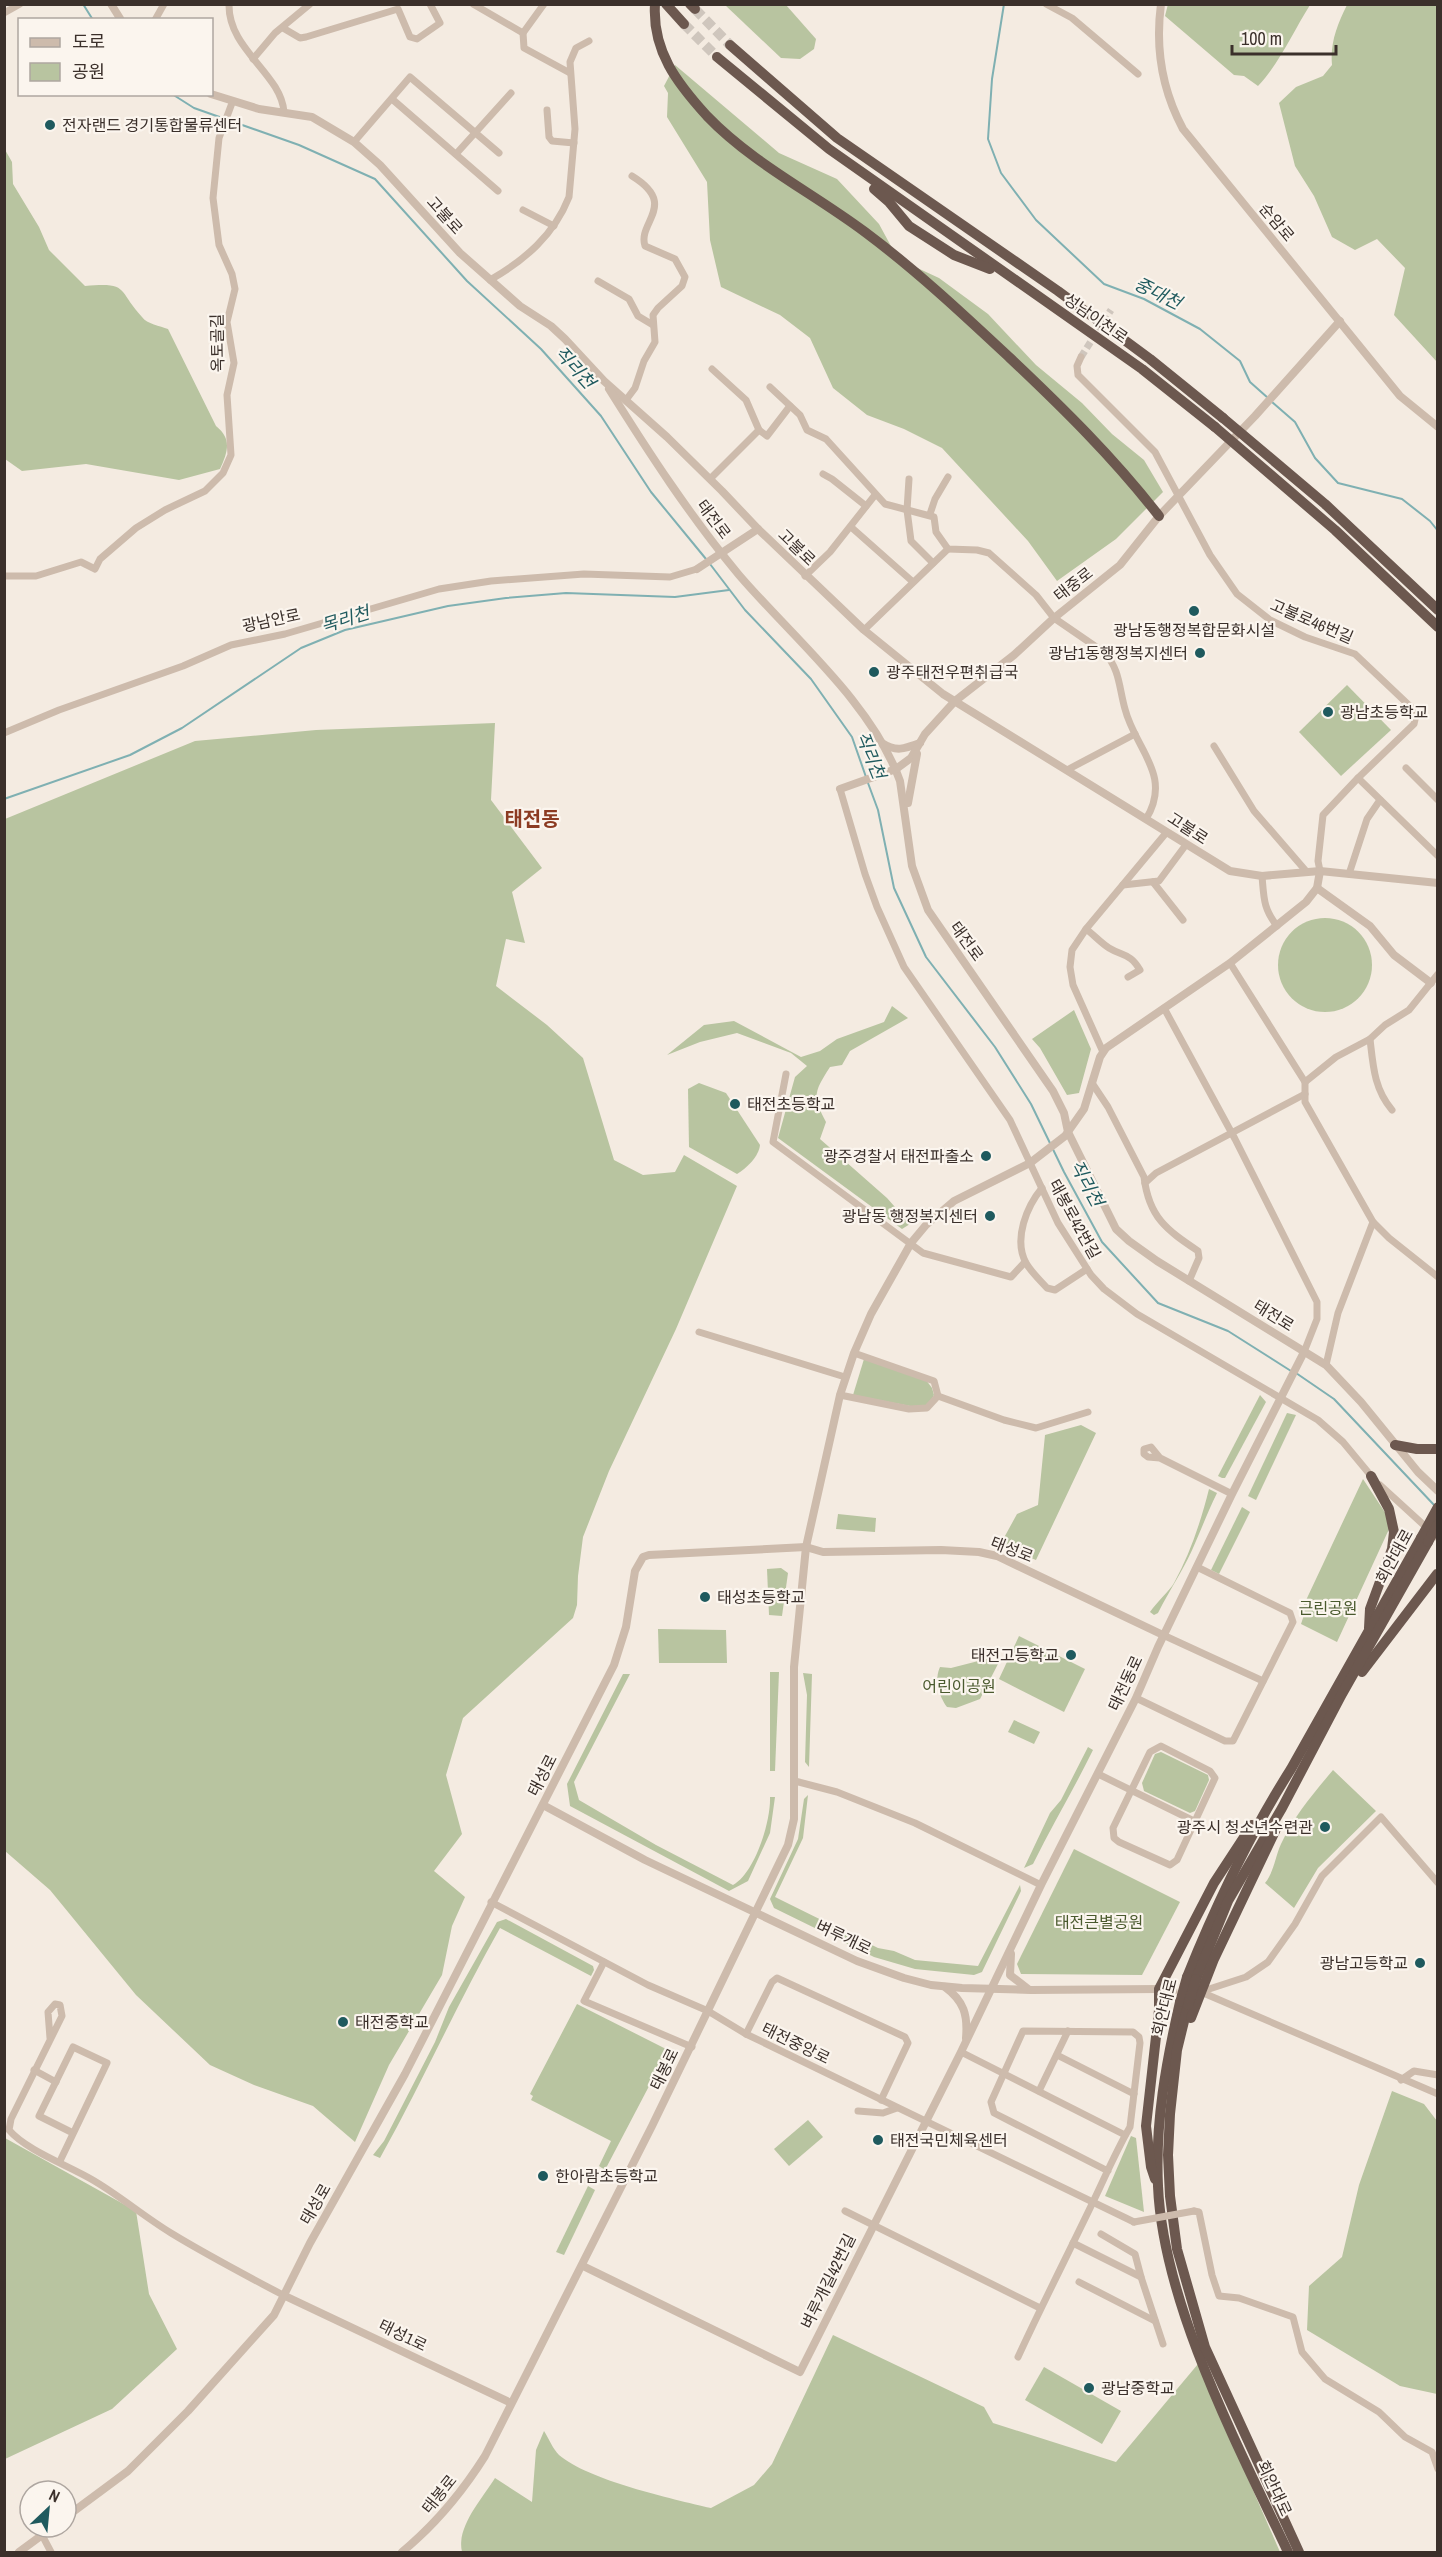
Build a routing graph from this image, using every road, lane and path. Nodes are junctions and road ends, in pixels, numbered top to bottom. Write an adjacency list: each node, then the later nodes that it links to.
1 (20, 4): 14 (street)
2 (111, 4): 15 (street)
3 (164, 4): 16 (street)
4 (229, 4): 23 (street)
5 (310, 4): 18 (street)
6 (430, 4): 13 (street)
7 (473, 4): 19 (street)
8 (544, 4): 19 (street)
9 (655, 4): 64 (highway)
10 (666, 4): 17 (highway)
11 (1046, 4): 25 (street)
12 (1161, 4): 45 (street, 순암로)
13 (398, 7): 18 (street)
14 (4, 13)
15 (120, 18)
16 (156, 18)
17 (684, 24)
18 (283, 28): 23 (street)
19 (523, 33): 24 (street)
20 (589, 41): 24 (street)
21 (730, 45): 74 (highway, 성남이천로, bridge)
22 (717, 57): 35 (highway, 성남이천로)
23 (253, 59): 31 (street)
24 (570, 73): 34 (street)
25 (1138, 74)
26 (511, 93): 32 (street)
27 (213, 95): 29 (street, 고불로)
28 (392, 99): 32 (street); 33 (street); 37 (street)
29 (232, 103): 31 (street, 고불로); 71 (street, 옥토골길)
30 (547, 110): 34 (street)
31 (284, 112): 33 (street, 고불로)
32 (476, 133): 36 (street); 37 (street)
33 (354, 142): 42 (street, 고불로)
34 (574, 143): 41 (street)
35 (829, 149): 44 (highway, 성남이천로); 44 (highway)
36 (499, 153)
37 (456, 154): 39 (street)
38 (632, 176): 46 (street)
39 (498, 191)
40 (523, 210): 41 (street)
41 (554, 226): 42 (street)
42 (490, 280): 49 (street, 고불로)
43 (598, 280): 46 (street)
44 (1045, 300): 76 (highway, 성남이천로, bridge)
45 (1340, 321): 53 (street, 순암로); 60 (street, 태중로)
46 (653, 325): 51 (street)
47 (1081, 357): 60 (street, 고불로46번길)
48 (712, 369): 54 (street)
49 (604, 381): 51 (street, 고불로); 68 (street, 태전로)
50 (770, 387): 52 (street)
51 (626, 400): 57 (street, 고불로)
52 (790, 406): 54 (street); 59 (street)
53 (1437, 427)
54 (759, 430): 57 (street)
55 (823, 474): 61 (street)
56 (948, 477): 63 (street)
57 (710, 479): 66 (street, 고불로)
58 (909, 479): 62 (street)
59 (875, 495): 61 (street); 62 (street)
60 (1180, 496): 64 (street, 태중로); 87 (street, 고불로46번길)
61 (866, 507): 65 (street)
62 (907, 510): 63 (street); 69 (street)
63 (930, 514): 67 (street)
64 (1159, 516): 75 (street, 태중로)
65 (851, 527): 72 (street); 73 (street)
66 (758, 529): 68 (street); 72 (street, 고불로)
67 (948, 549): 69 (street); 75 (street)
68 (718, 554): 70 (street); 81 (street, 태전로)
69 (933, 562): 73 (street)
70 (697, 569): 79 (street, 광남안로)
71 (4, 576)
72 (806, 576): 77 (street, 고불로)
73 (913, 582): 77 (street)
74 (1437, 610)
75 (1054, 618): 78 (street, 태중로); 80 (street)
76 (1437, 627)
77 (864, 630): 78 (street, 고불로)
78 (955, 701): 82 (street, 태중로); 86 (street, 고불로)
79 (4, 733)
80 (1135, 734): 86 (street); 92 (street)
81 (879, 741): 82 (street); 85 (street, 태전로)
82 (920, 743): 85 (street, 태중로); 91 (street)
83 (1214, 746): 96 (street)
84 (1406, 768): 90 (street)
85 (896, 769): 88 (street); 91 (street, 태전로)
86 (1067, 770): 92 (street, 고불로)
87 (1358, 778): 89 (street); 97 (street, 고불로46번길)
88 (845, 787): 121 (street, 태봉로42번길)
89 (1380, 800): 95 (street); 98 (street)
90 (1437, 800)
91 (906, 818): 120 (street, 태전로)
92 (1146, 819): 93 (street, 고불로)
93 (1166, 833): 94 (street, 고불로); 102 (street)
94 (1185, 846): 99 (street, 고불로); 100 (street)
95 (1437, 856)
96 (1306, 871): 97 (street, 고불로); 99 (street, 고불로)
97 (1320, 871): 98 (street, 고불로); 103 (street)
98 (1349, 874): 101 (street, 고불로)
99 (1262, 876): 105 (street)
100 (1153, 882): 102 (street); 104 (street)
101 (1437, 883)
102 (1124, 885): 106 (street)
103 (1317, 888): 105 (street); 110 (street)
104 (1183, 920)
105 (1277, 926): 107 (street)
106 (1086, 929): 109 (street); 113 (street)
107 (1230, 963): 111 (street); 115 (street)
108 (1437, 974): 110 (street)
109 (1128, 977)
110 (1434, 985): 112 (street)
111 (1164, 1008): 113 (street); 119 (street)
112 (1370, 1039): 115 (street); 118 (street)
113 (1103, 1052): 116 (street, 태봉로)
114 (786, 1074): 125 (street)
115 (1305, 1082): 117 (street)
116 (1092, 1083): 120 (street, 태봉로); 122 (street)
117 (1305, 1094): 119 (street); 124 (street)
118 (1392, 1110)
119 (1232, 1132): 122 (street); 132 (street)
120 (1067, 1134): 121 (street, 태봉로); 129 (street, 태전로)
121 (1034, 1161): 123 (street, 태봉로42번길); 125 (street, 태봉로)
122 (1145, 1183): 129 (street)
123 (1042, 1188): 126 (street); 127 (street, 태봉로42번길)
124 (1373, 1222): 128 (street); 133 (street)
125 (911, 1243): 126 (street); 131 (street, 태봉로)
126 (1025, 1262): 127 (street)
127 (1087, 1269): 135 (street, 태봉로42번길)
128 (1437, 1277)
129 (1190, 1281): 132 (street, 태전로)
130 (699, 1332): 134 (street)
131 (854, 1353): 134 (street, 태봉로); 137 (street)
132 (1303, 1354): 133 (street, 태전로); 135 (street, 태전동로)
133 (1326, 1365): 139 (street, 태전로)
134 (845, 1377): 136 (street, 태봉로)
135 (1283, 1393): 142 (street, 태봉로42번길); 144 (street, 태전동로)
136 (840, 1395): 137 (street); 148 (street, 태봉로)
137 (938, 1396): 138 (street)
138 (1088, 1412)
139 (1395, 1445): 140 (highway); 143 (street, 태전로)
140 (1437, 1449)
141 (1160, 1458): 144 (street)
142 (1371, 1476): 147 (street, 태봉로42번길); 151 (highway)
143 (1437, 1491)
144 (1232, 1494): 149 (street, 태전동로)
145 (1437, 1507): 147 (highway, 회안대로, bridge)
146 (1437, 1524): 147 (highway, bridge)
147 (1429, 1539): 151 (highway, 회안대로); 154 (highway, 회안대로)
148 (806, 1547): 152 (street, 태성로); 157 (street, 태봉로); 160 (street, 태성로)
149 (1197, 1567): 152 (street, 태전동로); 153 (street)
150 (1437, 1574): 154 (highway)
151 (1369, 1630): 159 (highway, 회안대로)
152 (1163, 1635): 153 (street, 태성로); 155 (street, 태전동로)
153 (1263, 1681): 155 (street)
154 (1342, 1694): 161 (highway, 회안대로)
155 (1136, 1698): 156 (street, 태전동로)
156 (1098, 1774): 158 (street); 164 (street, 태전동로)
157 (795, 1781): 164 (street); 166 (street, 태봉로)
158 (1131, 1790): 162 (street); 162 (street); 162 (street)
159 (1270, 1802): 169 (highway, 회안대로); 172 (highway)
160 (543, 1804): 165 (street, 태성로); 166 (street, 벼루개로)
161 (1282, 1808): 169 (highway, 회안대로); 175 (highway)
162 (1196, 1822)
163 (1437, 1883): 175 (street)
164 (1041, 1885): 167 (street, 태전동로)
165 (491, 1902): 168 (street, 태전중앙로); 211 (street, 태성로)
166 (757, 1911): 170 (street, 벼루개로); 177 (street, 태봉로)
167 (1012, 1946): 171 (street, 태전동로); 173 (street)
168 (604, 1962): 177 (street, 태전중앙로); 182 (street)
169 (1191, 1978): 176 (highway, bridge)
170 (945, 1987): 171 (street, 벼루개로); 181 (street)
171 (992, 1988): 173 (street, 벼루개로); 181 (street, 벼루개길42번길)
172 (1159, 1989): 173 (street, 벼루개로); 174 (street); 201 (highway)
173 (1031, 1990)
174 (1174, 1991)
175 (1198, 1993): 188 (street); 202 (highway)
176 (1184, 2003): 201 (highway, 회안대로); 202 (highway, 회안대로)
177 (708, 2011): 179 (street, 태전중앙로); 182 (street, 태봉로)
178 (1068, 2031): 184 (street); 186 (street); 191 (street)
179 (746, 2034): 193 (street, 태전중앙로); 193 (street)
180 (50, 2038): 185 (street)
181 (966, 2042): 183 (street, 벼루개길42번길)
182 (692, 2046): 208 (street, 태봉로)
183 (961, 2052): 186 (street); 196 (street, 벼루개길42번길)
184 (1057, 2055): 190 (street); 191 (street)
185 (34, 2070): 189 (street); 199 (street)
186 (1004, 2074): 190 (street); 200 (street)
187 (1437, 2075): 188 (street)
188 (1401, 2080): 192 (street)
189 (56, 2082): 197 (street); 197 (street)
190 (1039, 2091): 198 (street)
191 (1134, 2094): 198 (street)
192 (1437, 2094)
193 (881, 2100): 194 (street, 태전중앙로)
194 (897, 2108): 195 (street); 196 (street, 태전중앙로)
195 (858, 2111)
196 (926, 2122): 203 (street, 태전중앙로); 205 (street, 벼루개길42번길)
197 (74, 2133): 199 (street)
198 (1125, 2135): 200 (street)
199 (60, 2161): 211 (street)
200 (1108, 2171): 203 (street)
201 (1158, 2187): 225 (highway, 회안대로)
202 (1170, 2196): 219 (highway, 회안대로)
203 (1092, 2204): 207 (street); 217 (street, 태전중앙로, bridge)
204 (845, 2211): 205 (street)
205 (873, 2225): 208 (street, 벼루개길42번길); 212 (street)
206 (1101, 2234): 209 (street)
207 (1073, 2243): 209 (street); 212 (street)
208 (583, 2266): 216 (street, 태봉로)
209 (1141, 2277): 213 (street)
210 (1079, 2282): 213 (street)
211 (283, 2295): 216 (street, 태성1로); 218 (street, 태성로)
212 (1040, 2308): 215 (street)
213 (1155, 2321): 214 (street)
214 (1163, 2344)
215 (1018, 2357)
216 (511, 2403): 224 (street, 태봉로)
217 (1437, 2469)
218 (78, 2508)
219 (1285, 2519): 226 (highway, 회안대로); 227 (highway)
220 (37, 2539): 222 (street)
221 (44, 2539): 223 (street)
222 (19, 2553)
223 (51, 2553)
224 (402, 2553)
225 (1288, 2553)
226 (1299, 2553)
227 (1308, 2553)

